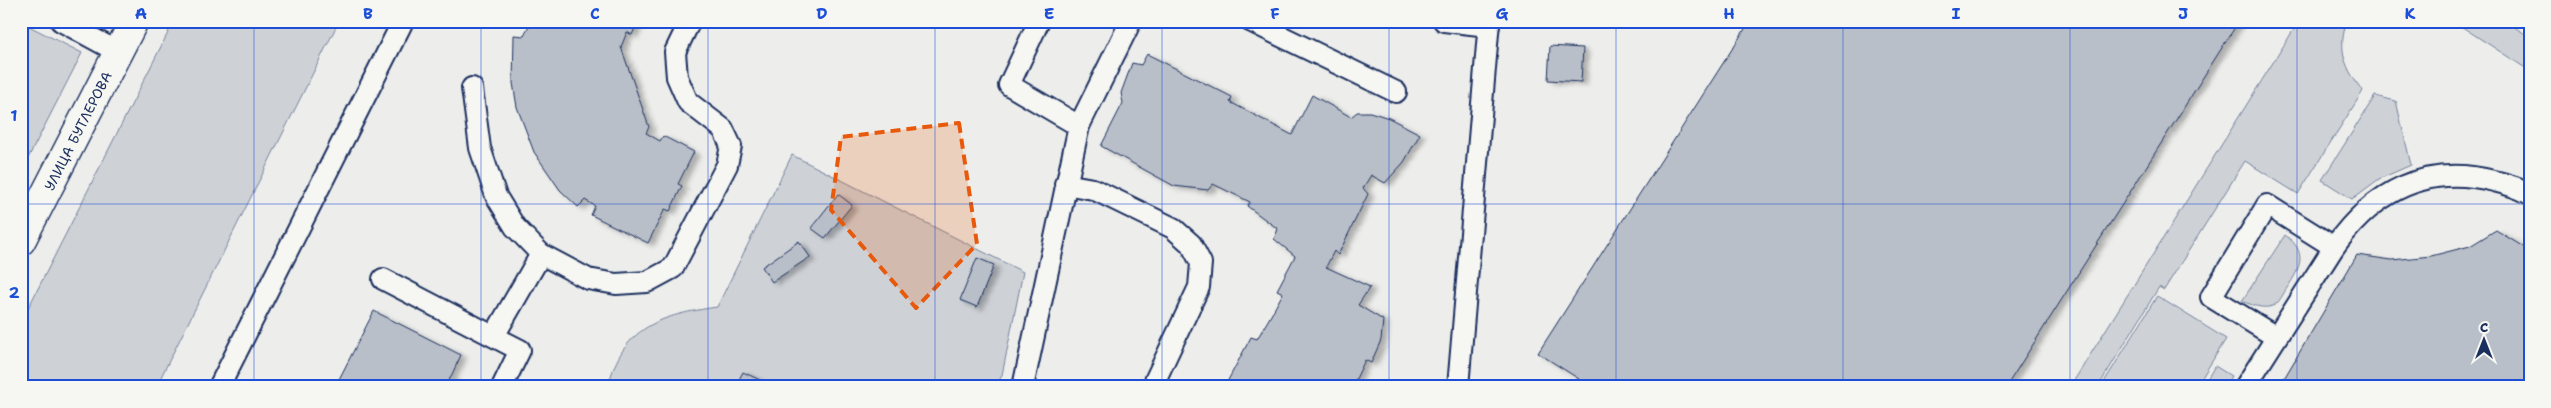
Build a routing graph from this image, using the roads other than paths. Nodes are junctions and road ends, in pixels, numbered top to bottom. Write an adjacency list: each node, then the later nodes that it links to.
1 (61, 21): 10 (lane)
2 (134, 21): 10 (street, УЛИЦА БУТЛЕРОВА)
3 (403, 21): 22 (lane)
4 (690, 21): 18 (lane)
5 (1039, 21): 13 (lane)
6 (1131, 21): 13 (lane)
7 (1250, 21): 12 (lane)
8 (1444, 21): 9 (lane)
9 (1489, 24): 26 (lane)
10 (118, 52): 16 (street, УЛИЦА БУТЛЕРОВА)
11 (472, 88): 18 (lane)
12 (1396, 92)
13 (1079, 126): 14 (lane)
14 (1065, 184): 24 (lane); 25 (lane)
15 (2530, 194): 17 (lane)
16 (21, 241)
17 (2334, 247): 21 (lane); 21 (lane)
18 (541, 254): 20 (lane)
19 (383, 279): 20 (lane)
20 (494, 336): 23 (lane)
21 (2276, 337): 27 (lane)
22 (219, 387)
23 (502, 387)
24 (1022, 387)
25 (1152, 387)
26 (1458, 387)
27 (2245, 387)

